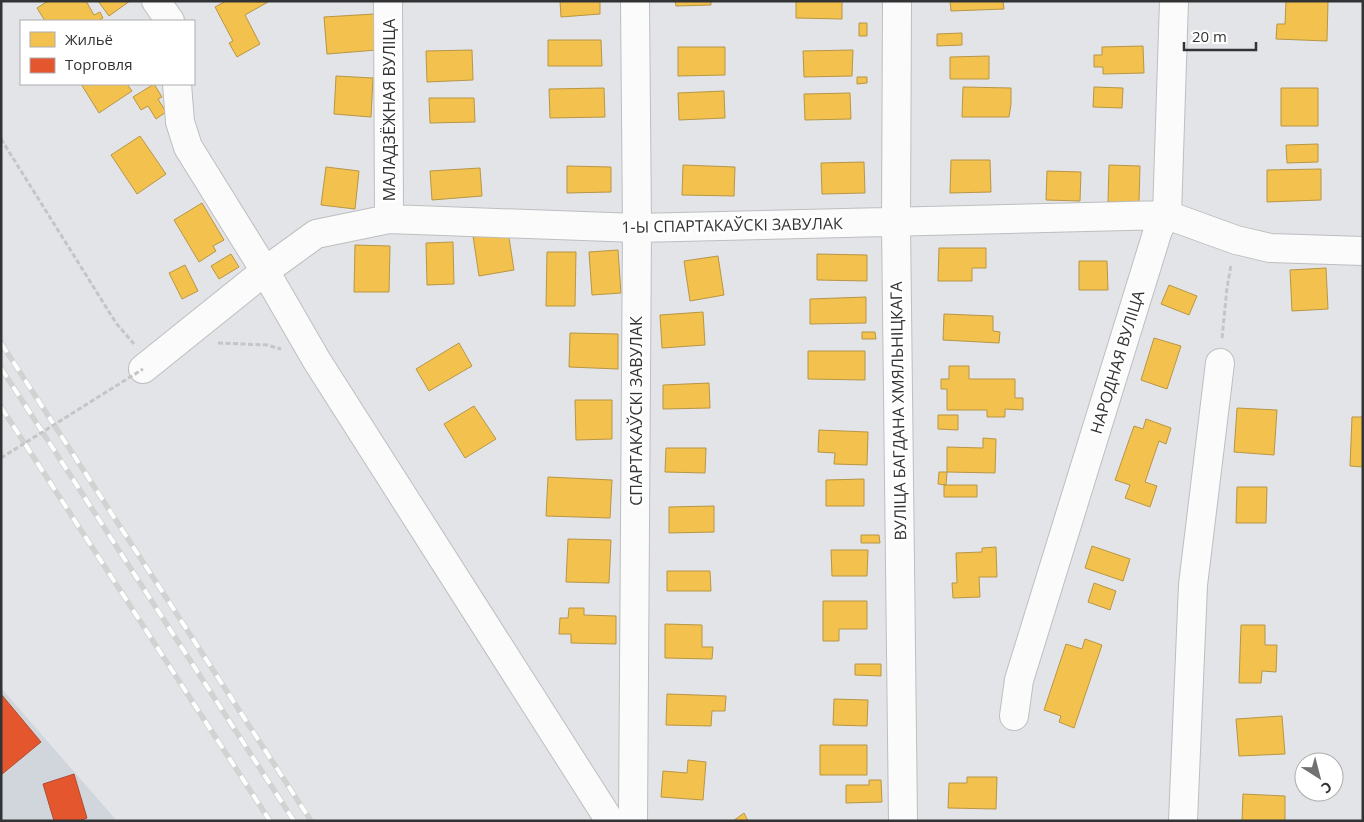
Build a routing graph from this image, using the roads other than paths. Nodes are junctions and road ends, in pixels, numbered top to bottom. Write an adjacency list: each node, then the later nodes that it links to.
1 (156, 1): 6 (street)
2 (388, 1): 9 (street, МАЛАДЗЁЖНАЯ ВУЛІЦА)
3 (635, 1): 11 (street, СПАРТАКАЎСКІ ЗАВУЛАК)
4 (897, 1): 10 (street, ВУЛІЦА БАГДАНА ХМЯЛЬНІЦКАГА)
5 (1174, 1): 8 (street, НАРОДНАЯ ВУЛІЦА)
6 (169, 20)
7 (177, 85): 13 (street)
8 (1167, 215): 10 (street, 1-Ы СПАРТАКАЎСКІ ЗАВУЛАК); 12 (street, 1-Ы СПАРТАКАЎСКІ ЗАВУЛАК); 16 (street, НАРОДНАЯ ВУЛІЦА)
9 (389, 219): 11 (street, 1-Ы СПАРТАКАЎСКІ ЗАВУЛАК); 13 (street, 1-Ы СПАРТАКАЎСКІ ЗАВУЛАК)
10 (896, 222): 11 (street, 1-Ы СПАРТАКАЎСКІ ЗАВУЛАК); 19 (street, ВУЛІЦА БАГДАНА ХМЯЛЬНІЦКАГА)
11 (637, 228): 18 (street, СПАРТАКАЎСКІ ЗАВУЛАК)
12 (1363, 251)
13 (265, 271): 15 (street, 1-Ы СПАРТАКАЎСКІ ЗАВУЛАК); 17 (street)
14 (1220, 363): 20 (street)
15 (147, 366)
16 (1014, 716)
17 (610, 821)
18 (633, 821)
19 (903, 821)
20 (1183, 821)

